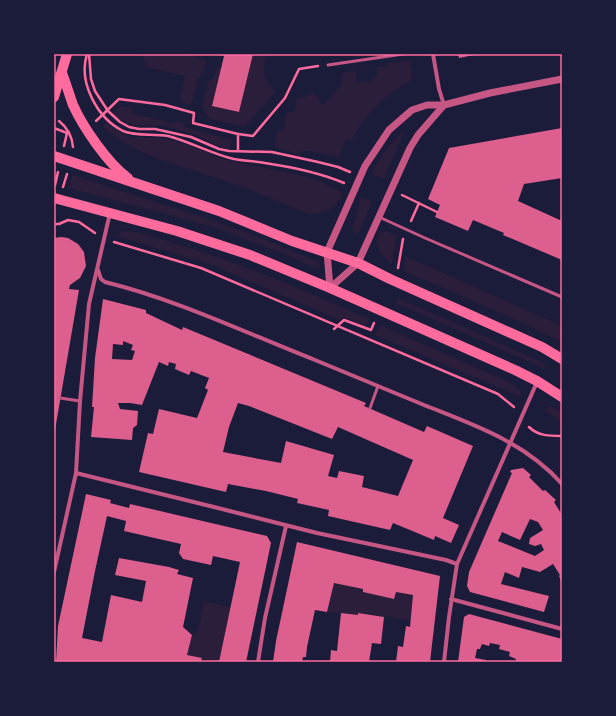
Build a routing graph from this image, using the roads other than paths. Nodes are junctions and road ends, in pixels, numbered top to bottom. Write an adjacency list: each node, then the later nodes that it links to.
1 (66, 54): 5 (main road)
2 (403, 54): 4 (lane)
3 (432, 54): 8 (street)
4 (328, 65)
5 (62, 73): 7 (main road); 10 (main road)
6 (562, 80): 8 (street)
7 (54, 97)
8 (444, 105): 13 (street); 14 (street)
9 (54, 156): 10 (main road)
10 (134, 183): 14 (main road)
11 (54, 198): 12 (main road)
12 (110, 212): 16 (street); 17 (main road)
13 (378, 217): 15 (street); 18 (lane)
14 (327, 252): 15 (main road); 17 (street)
15 (358, 263): 17 (street); 19 (main road)
16 (98, 270): 21 (street); 24 (street)
17 (330, 288): 20 (main road)
18 (562, 298)
19 (562, 359)
20 (537, 381): 22 (main road); 26 (street)
21 (378, 386): 25 (lane); 26 (street)
22 (562, 396)
23 (60, 398): 24 (lane)
24 (80, 401): 27 (street)
25 (370, 408)
26 (511, 442): 28 (street); 30 (street)
27 (76, 473): 29 (street); 31 (street)
28 (562, 484)
29 (286, 526): 30 (street); 34 (street)
30 (457, 564): 32 (street)
31 (54, 572)
32 (451, 599): 33 (street); 35 (street)
33 (562, 629)
34 (258, 662)
35 (444, 662)

